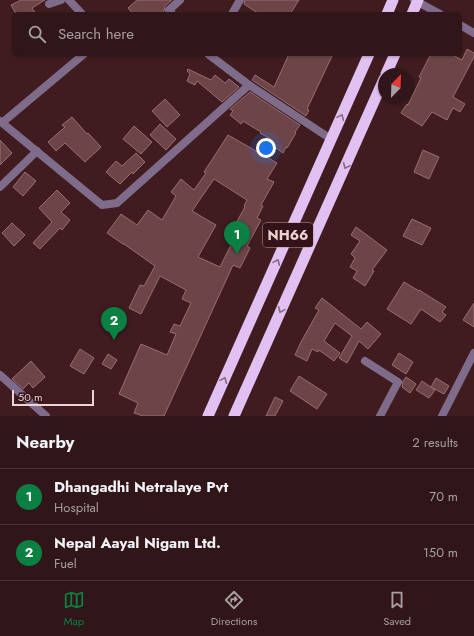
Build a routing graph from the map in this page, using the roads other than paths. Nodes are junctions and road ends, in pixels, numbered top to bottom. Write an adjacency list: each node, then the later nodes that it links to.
1 (61, 0): 7 (street)
2 (69, 0): 8 (street)
3 (180, 0): 9 (street)
4 (240, 0): 10 (street)
5 (393, 0): 11 (highway)
6 (417, 1): 12 (highway); 13 (street)
7 (49, 4)
8 (80, 12)
9 (170, 12)
10 (233, 12)
11 (388, 12)
12 (413, 12)
13 (436, 12)
14 (462, 26): 15 (street)
15 (474, 33)
16 (82, 56): 23 (street)
17 (211, 56): 21 (street)
18 (368, 56): 24 (highway, NH66, one-way to 18)
19 (394, 56): 20 (highway)
20 (389, 68)
21 (249, 85): 24 (street); 25 (street)
22 (378, 92): 32 (highway, NH66, one-way to 32)
23 (2, 122): 25 (street)
24 (331, 139): 31 (highway, NH66, one-way to 24)
25 (38, 151): 26 (street)
26 (0, 187)
27 (474, 353): 34 (street)
28 (365, 361): 33 (street)
29 (0, 375): 30 (street)
30 (46, 416)
31 (208, 416)
32 (234, 416)
33 (380, 416)
34 (442, 416)

